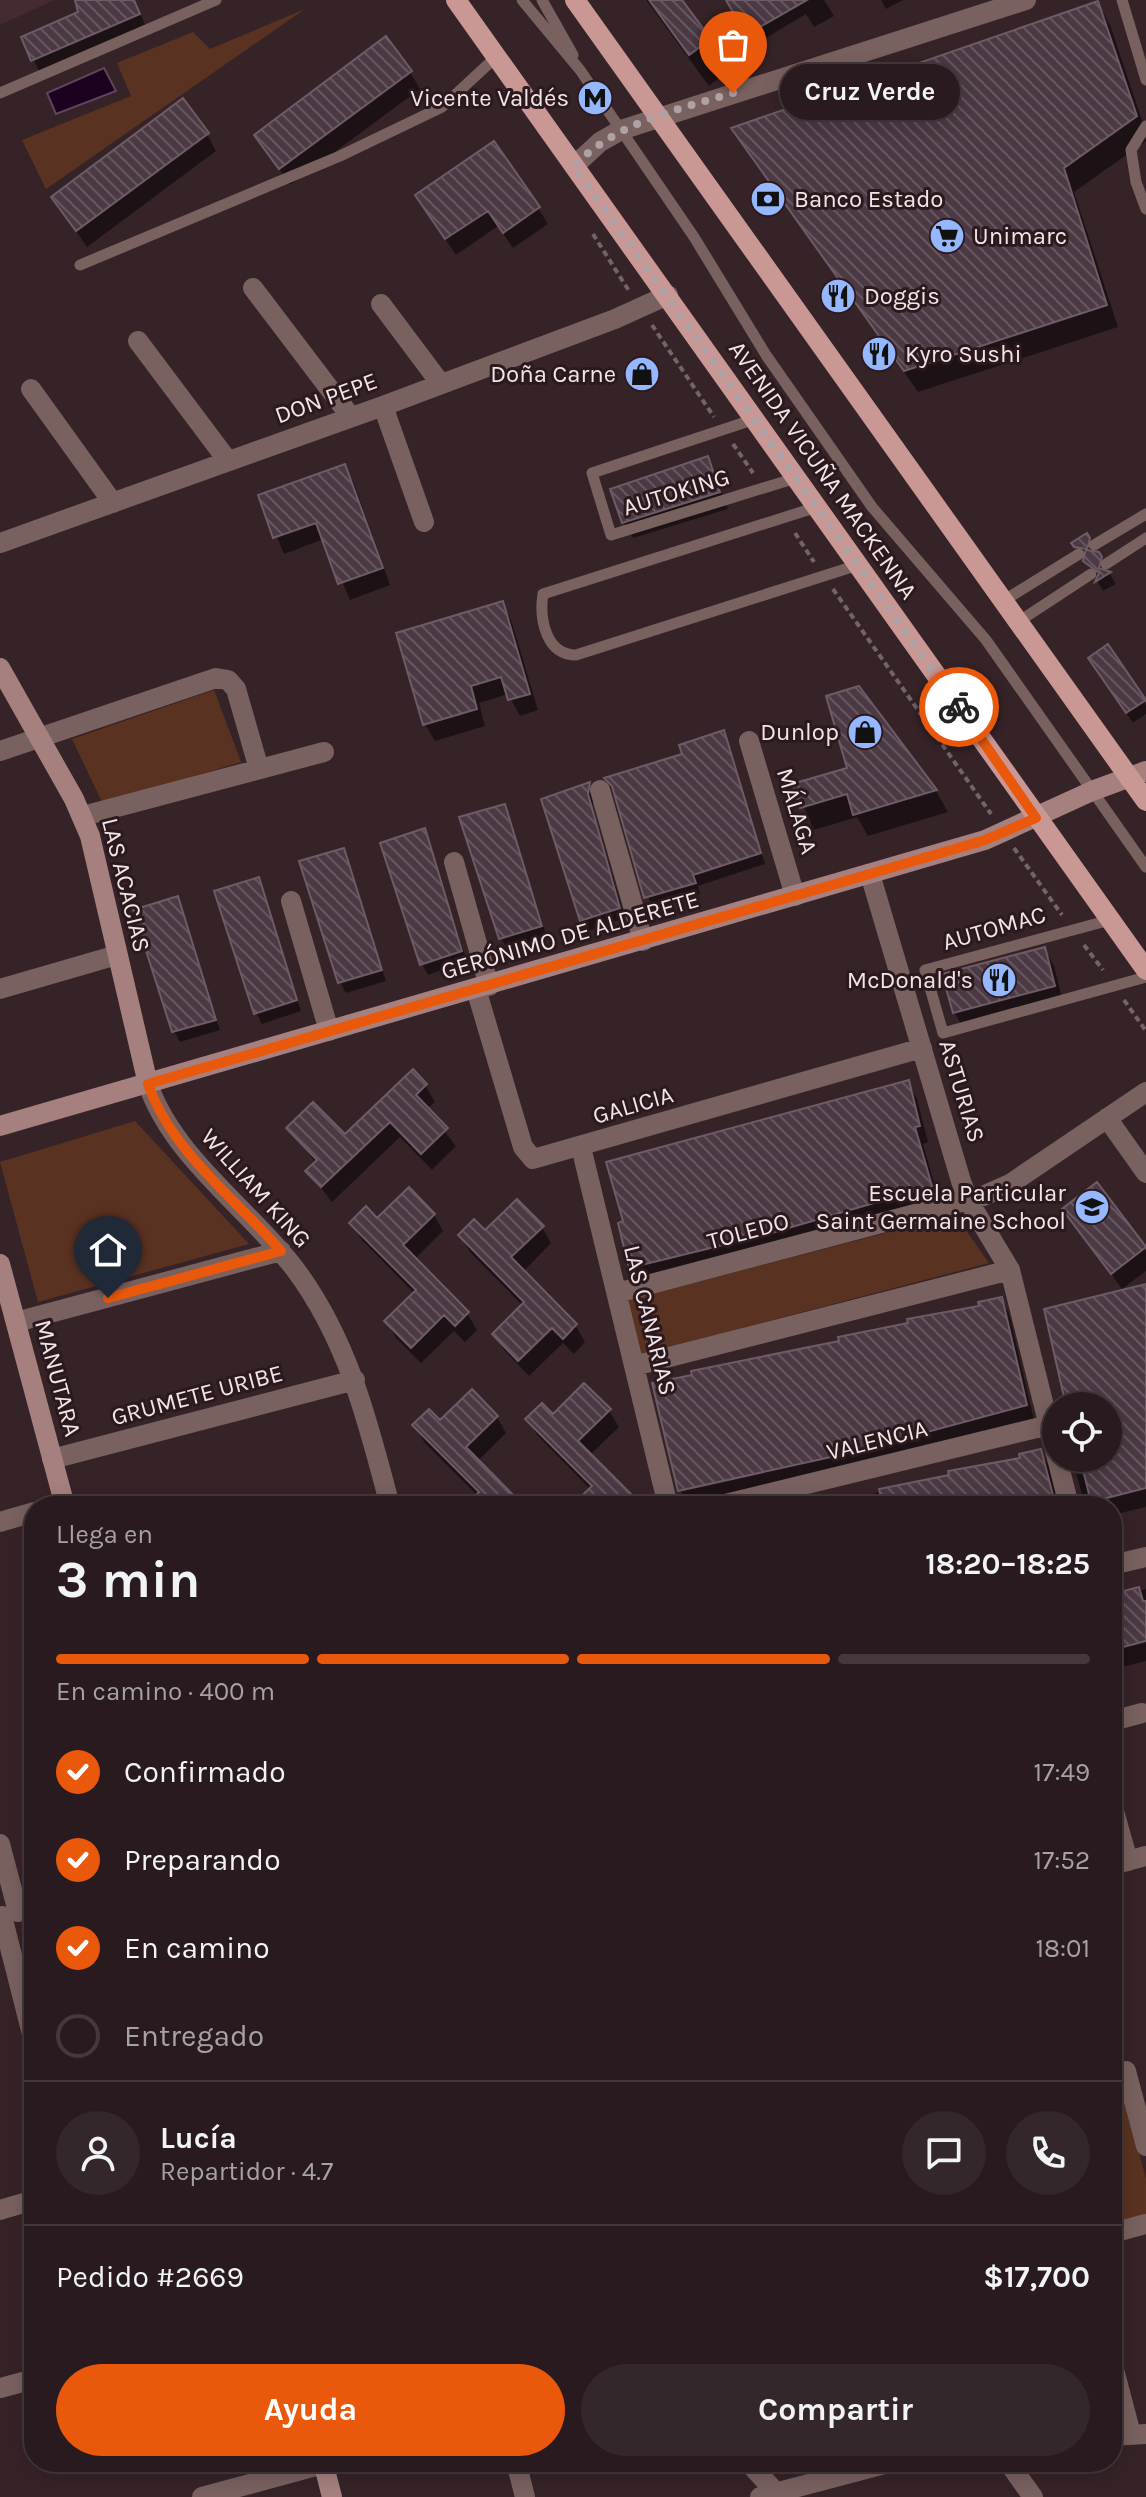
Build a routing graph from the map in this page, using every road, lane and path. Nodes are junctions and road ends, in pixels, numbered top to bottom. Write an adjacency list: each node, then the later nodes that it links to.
1 (216, 0): 11 (lane)
2 (456, 0): 8 (main road, AVENIDA VICUÑA MACKENNA)
3 (522, 0): 9 (lane)
4 (542, 0): 9 (lane)
5 (575, 0): 12 (main road)
6 (1026, 0): 12 (street)
7 (1122, 0): 10 (lane)
8 (496, 57): 15 (main road, AVENIDA VICUÑA MACKENNA); 18 (lane)
9 (580, 70): 14 (lane)
10 (1146, 80)
11 (0, 93)
12 (658, 116): 14 (street); 46 (main road)
13 (1146, 126): 16 (lane)
14 (621, 130): 15 (street); 56 (lane)
15 (574, 166): 20 (main road, AVENIDA VICUÑA MACKENNA)
16 (1146, 209)
17 (588, 225): 22 (path)
18 (80, 265)
19 (253, 288): 27 (street)
20 (668, 295): 22 (street, DON PEPE); 28 (main road, AVENIDA VICUÑA MACKENNA)
21 (381, 304): 24 (street)
22 (640, 308): 24 (street, DON PEPE); 29 (path)
23 (138, 341): 30 (street)
24 (441, 384): 26 (street, DON PEPE)
25 (31, 389): 33 (street)
26 (383, 406): 27 (street, DON PEPE); 37 (street)
27 (351, 417): 30 (street, DON PEPE)
28 (755, 419): 29 (lane, AUTOKING); 31 (main road, AVENIDA VICUÑA MACKENNA)
29 (722, 429): 32 (path); 32 (lane, AUTOKING)
30 (228, 461): 33 (street, DON PEPE)
31 (796, 478): 32 (lane, AUTOKING); 34 (main road, AVENIDA VICUÑA MACKENNA)
32 (763, 488)
33 (113, 503): 39 (street, DON PEPE)
34 (817, 507): 36 (lane); 43 (main road, AVENIDA VICUÑA MACKENNA)
35 (1146, 514): 40 (lane)
36 (783, 516): 45 (path); 45 (lane)
37 (424, 522)
38 (1146, 538): 42 (lane)
39 (0, 543)
40 (1094, 545)
41 (1079, 554): 46 (lane)
42 (1106, 564)
43 (858, 565): 45 (lane); 59 (main road, AVENIDA VICUÑA MACKENNA)
44 (1091, 574): 47 (lane)
45 (823, 575): 60 (path)
46 (1003, 601): 47 (main road)
47 (1018, 622): 54 (main road)
48 (0, 668): 49 (main road, LAS ACACIAS)
49 (39, 737): 51 (street); 53 (street); 58 (main road, LAS ACACIAS)
50 (749, 741): 64 (street, MÁLAGA)
51 (0, 751)
52 (324, 752): 53 (street)
53 (259, 769): 58 (street)
54 (1137, 774): 56 (main road, GERÓNIMO DE ALDERETE); 57 (main road)
55 (600, 790): 68 (street)
56 (1092, 791): 59 (main road, GERÓNIMO DE ALDERETE); 62 (lane)
57 (1146, 801)
58 (83, 816): 69 (main road, LAS ACACIAS)
59 (1036, 818): 60 (main road, GERÓNIMO DE ALDERETE); 66 (main road, AVENIDA VICUÑA MACKENNA)
60 (1003, 832): 63 (main road, GERÓNIMO DE ALDERETE); 67 (path)
61 (454, 862): 73 (street)
62 (1146, 867)
63 (870, 874): 64 (main road, GERÓNIMO DE ALDERETE); 77 (street, ASTURIAS)
64 (795, 896): 68 (main road, GERÓNIMO DE ALDERETE)
65 (291, 901): 75 (street)
66 (1110, 920): 67 (lane, AUTOMAC); 70 (main road, AVENIDA VICUÑA MACKENNA)
67 (1072, 929): 72 (path); 72 (lane, AUTOMAC)
68 (643, 941): 73 (main road, GERÓNIMO DE ALDERETE)
69 (117, 955): 74 (street); 78 (main road, LAS ACACIAS)
70 (1146, 970)
71 (1146, 977): 72 (lane, AUTOMAC)
72 (1114, 985): 76 (path)
73 (483, 987): 75 (main road, GERÓNIMO DE ALDERETE); 82 (street, GALICIA)
74 (0, 989)
75 (329, 1031): 78 (main road, GERÓNIMO DE ALDERETE)
76 (1146, 1031)
77 (922, 1048): 82 (street, GALICIA); 84 (street, ASTURIAS)
78 (148, 1084): 81 (main road, GERÓNIMO DE ALDERETE); 85 (street, WILLIAM KING)
79 (1146, 1092): 80 (street, TOLEDO)
80 (1107, 1118): 83 (street); 84 (street, TOLEDO)
81 (0, 1126)
82 (581, 1147): 88 (street, LAS CANARIAS)
83 (1146, 1173)
84 (968, 1200): 87 (street, ASTURIAS); 88 (street, TOLEDO)
85 (281, 1251): 89 (street); 91 (street, WILLIAM KING)
86 (0, 1264): 89 (main road, MANUTARA)
87 (1010, 1270): 90 (street); 92 (street, ASTURIAS)
88 (617, 1293): 90 (street, LAS CANARIAS)
89 (16, 1322): 94 (main road, MANUTARA)
90 (634, 1366): 98 (street, LAS CANARIAS)
91 (355, 1380): 94 (street, GRUMETE URIBE); 97 (street, WILLIAM KING)
92 (1042, 1397)
93 (1042, 1427): 99 (street, VALENCIA)
94 (52, 1459): 96 (main road, MANUTARA)
95 (1060, 1472): 100 (street, ASTURIAS)
96 (60, 1496)
97 (387, 1496)
98 (666, 1496)
99 (758, 1496)
100 (1066, 1496)
101 (24, 1515): 102 (street)
102 (0, 1522)
103 (1146, 1557): 104 (street)
104 (1122, 1563)
105 (1142, 1713): 106 (street)
106 (1122, 1718)
107 (1122, 1838): 109 (street)
108 (0, 1844): 110 (street)
109 (1129, 1861)
110 (14, 1913): 111 (street)
111 (24, 1978)
112 (1126, 2071): 113 (street)
113 (1146, 2146)
114 (24, 2203): 115 (street)
115 (0, 2210)
116 (1146, 2224): 117 (street)
117 (1122, 2230)
118 (24, 2382): 119 (street)
119 (0, 2388)
120 (1122, 2403): 121 (street)
121 (1130, 2435)
122 (291, 2472): 129 (street)
123 (325, 2472): 130 (main road)
124 (519, 2472): 131 (street)
125 (755, 2472): 128 (street)
126 (857, 2472): 128 (street)
127 (1015, 2472): 132 (street)
128 (772, 2496)
129 (202, 2497)
130 (332, 2497)
131 (525, 2497)
132 (1033, 2497)

